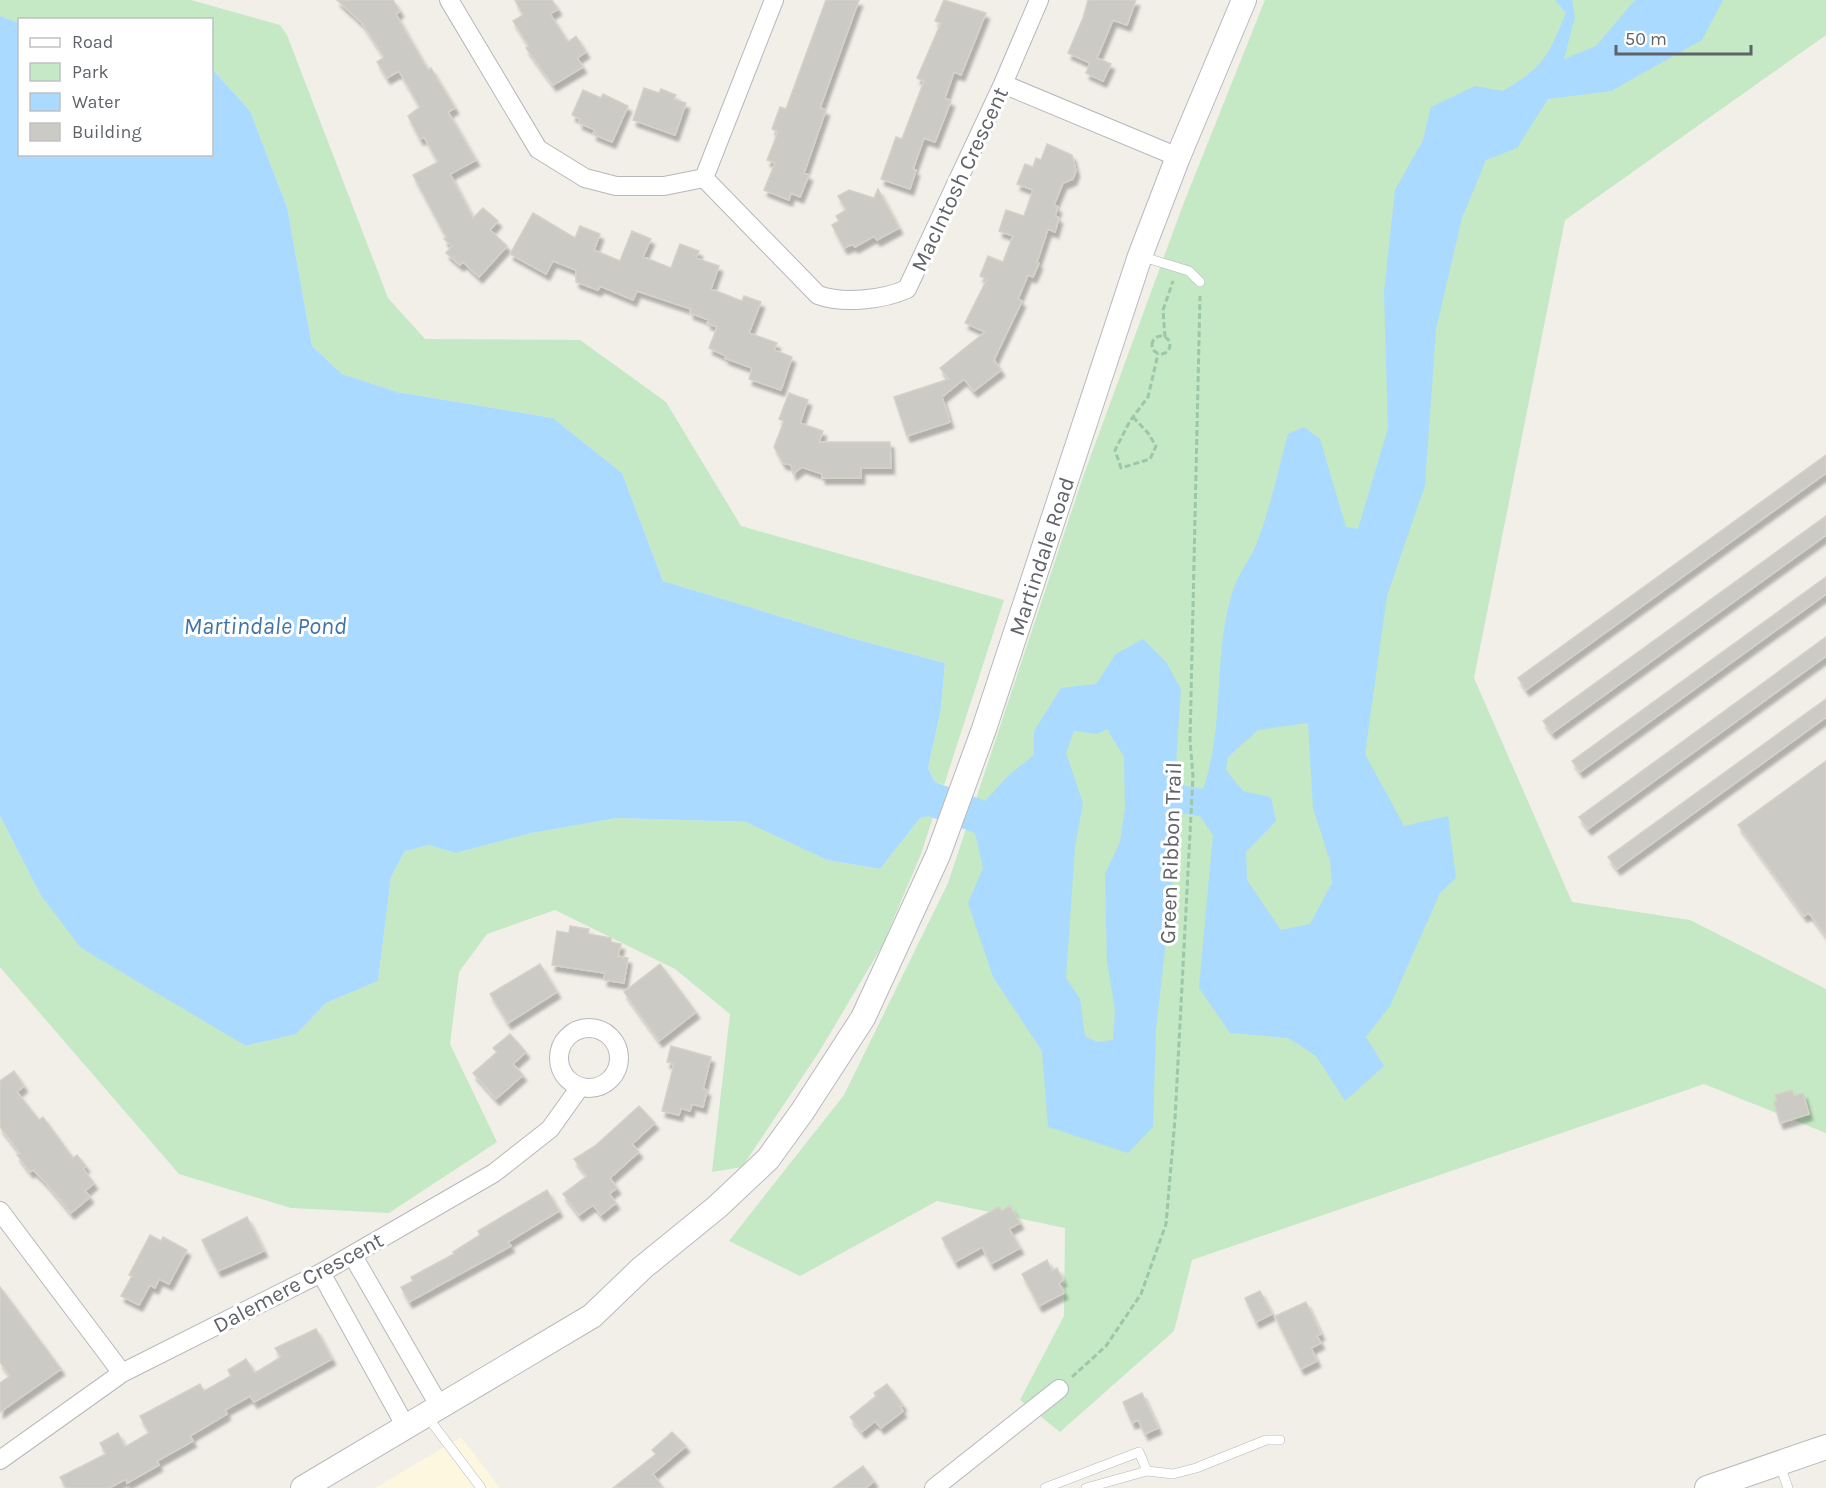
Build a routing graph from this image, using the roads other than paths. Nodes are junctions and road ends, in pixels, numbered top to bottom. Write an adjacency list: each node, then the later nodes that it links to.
1 (448, 0): 7 (street)
2 (774, 0): 7 (street)
3 (1039, 0): 5 (street, MacIntosh Crescent)
4 (1244, 0): 6 (main road)
5 (1004, 84): 6 (street); 7 (street, MacIntosh Crescent)
6 (1178, 157): 8 (main road)
7 (704, 178)
8 (1140, 256): 9 (lane); 16 (main road, Martindale Road)
9 (1200, 282)
10 (580, 1087): 12 (street, Dalemere Crescent)
11 (0, 1210): 14 (street)
12 (353, 1256): 13 (street, Dalemere Crescent); 16 (street)
13 (321, 1273): 14 (street, Dalemere Crescent); 16 (street)
14 (122, 1373): 19 (street, Dalemere Crescent)
15 (1059, 1389): 24 (street)
16 (424, 1416): 22 (main road, Martindale Road); 23 (lane)
17 (1280, 1440): 21 (lane)
18 (1826, 1447): 20 (main road)
19 (0, 1460)
20 (1779, 1463): 27 (main road); 28 (lane)
21 (1147, 1471): 25 (lane); 26 (lane)
22 (303, 1488)
23 (481, 1488)
24 (934, 1488)
25 (1046, 1488)
26 (1086, 1488)
27 (1707, 1488)
28 (1788, 1488)

